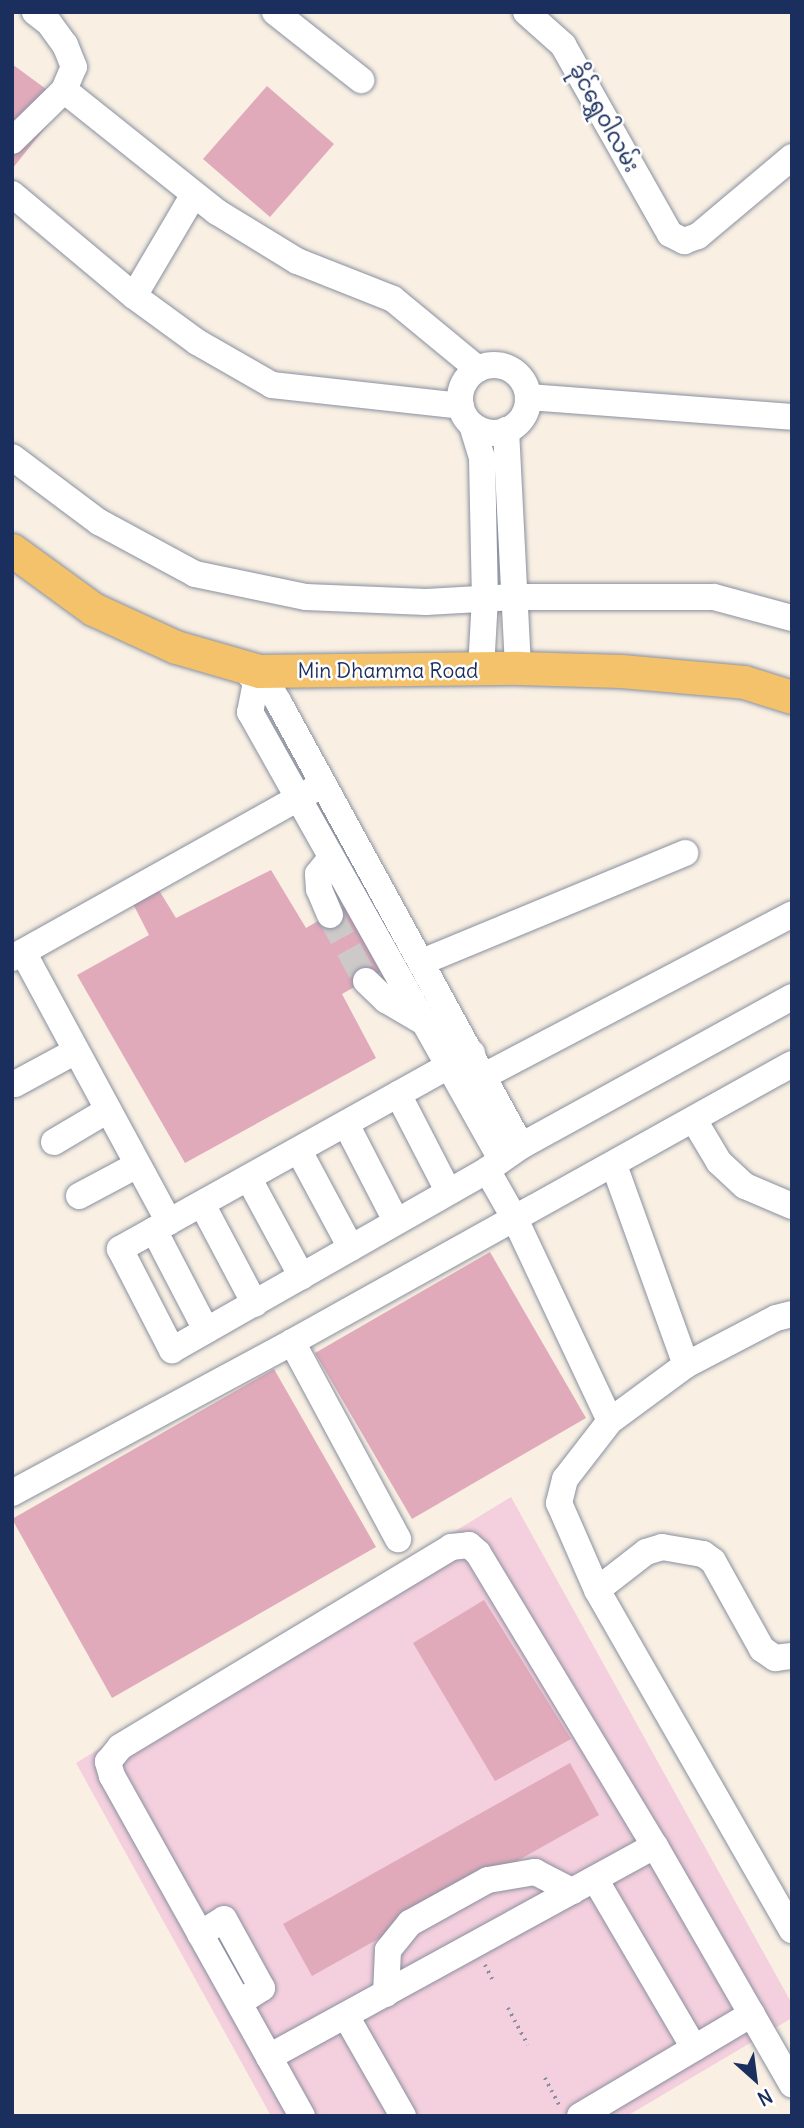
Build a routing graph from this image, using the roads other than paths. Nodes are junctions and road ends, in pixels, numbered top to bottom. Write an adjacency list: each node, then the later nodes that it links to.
1 (35, 12): 5 (street)
2 (275, 12): 4 (street)
3 (526, 12): 7 (street, ခိုင်ရွှေဝါလမ်း)
4 (360, 80)
5 (64, 90): 6 (street); 9 (street)
6 (12, 141)
7 (792, 157)
8 (12, 194): 10 (street)
9 (194, 194): 10 (street); 11 (street)
10 (134, 296): 13 (street)
11 (478, 369): 12 (street); 13 (street)
12 (528, 397): 14 (street); 15 (street)
13 (467, 415): 15 (street); 19 (street)
14 (792, 417)
15 (506, 430): 18 (street)
16 (12, 457): 19 (street)
17 (12, 550): 23 (main road, Min Dhamma Road)
18 (514, 597): 19 (street); 20 (street); 21 (street)
19 (485, 598): 22 (street)
20 (792, 618)
21 (518, 668): 22 (main road, Min Dhamma Road); 24 (main road, Min Dhamma Road)
22 (481, 670): 23 (main road, Min Dhamma Road)
23 (249, 674): 25 (street); 26 (street)
24 (792, 697)
25 (323, 785): 26 (street); 31 (street)
26 (298, 797): 28 (street); 33 (street)
27 (685, 853): 34 (street)
28 (330, 859): 30 (street); 32 (street)
29 (792, 914): 39 (street)
30 (330, 915)
31 (398, 920): 32 (street); 34 (street)
32 (374, 931): 37 (street)
33 (18, 955): 38 (street)
34 (422, 962): 39 (street)
35 (366, 981): 37 (street)
36 (792, 997): 48 (street)
37 (426, 1024): 39 (street)
38 (76, 1051): 41 (street); 43 (street)
39 (468, 1064): 42 (street); 48 (street); 48 (street)
40 (792, 1064): 44 (street)
41 (15, 1084)
42 (398, 1094): 45 (street); 52 (street)
43 (108, 1111): 46 (street); 49 (street)
44 (694, 1120): 50 (street); 55 (street)
45 (345, 1125): 47 (street); 57 (street)
46 (54, 1142)
47 (299, 1151): 51 (street); 59 (street)
48 (503, 1159): 52 (street); 56 (street)
49 (137, 1164): 53 (street); 58 (street)
50 (614, 1165): 56 (street); 65 (street)
51 (249, 1179): 54 (street); 60 (street)
52 (449, 1191): 57 (street)
53 (79, 1196)
54 (202, 1204): 58 (street); 61 (street)
55 (792, 1206)
56 (515, 1219): 64 (street); 66 (street)
57 (396, 1221): 59 (street)
58 (161, 1226): 63 (street); 63 (street)
59 (351, 1248): 60 (street)
60 (302, 1277): 61 (street)
61 (255, 1304): 63 (street)
62 (792, 1314): 65 (street)
63 (206, 1330)
64 (292, 1342): 67 (street); 68 (street)
65 (686, 1365): 66 (street)
66 (610, 1421): 69 (street)
67 (12, 1493)
68 (398, 1539)
69 (597, 1590): 70 (street); 73 (street)
70 (792, 1656)
71 (655, 1846): 72 (street); 75 (street); 78 (street)
72 (584, 1885): 74 (street); 74 (street); 77 (street)
73 (792, 1930)
74 (386, 1994): 76 (street)
75 (752, 2014): 77 (street); 79 (street)
76 (346, 2016): 78 (street); 82 (street)
77 (694, 2048): 80 (street)
78 (269, 2057): 81 (street)
79 (792, 2084)
80 (572, 2114)
81 (302, 2116)
82 (403, 2116)

